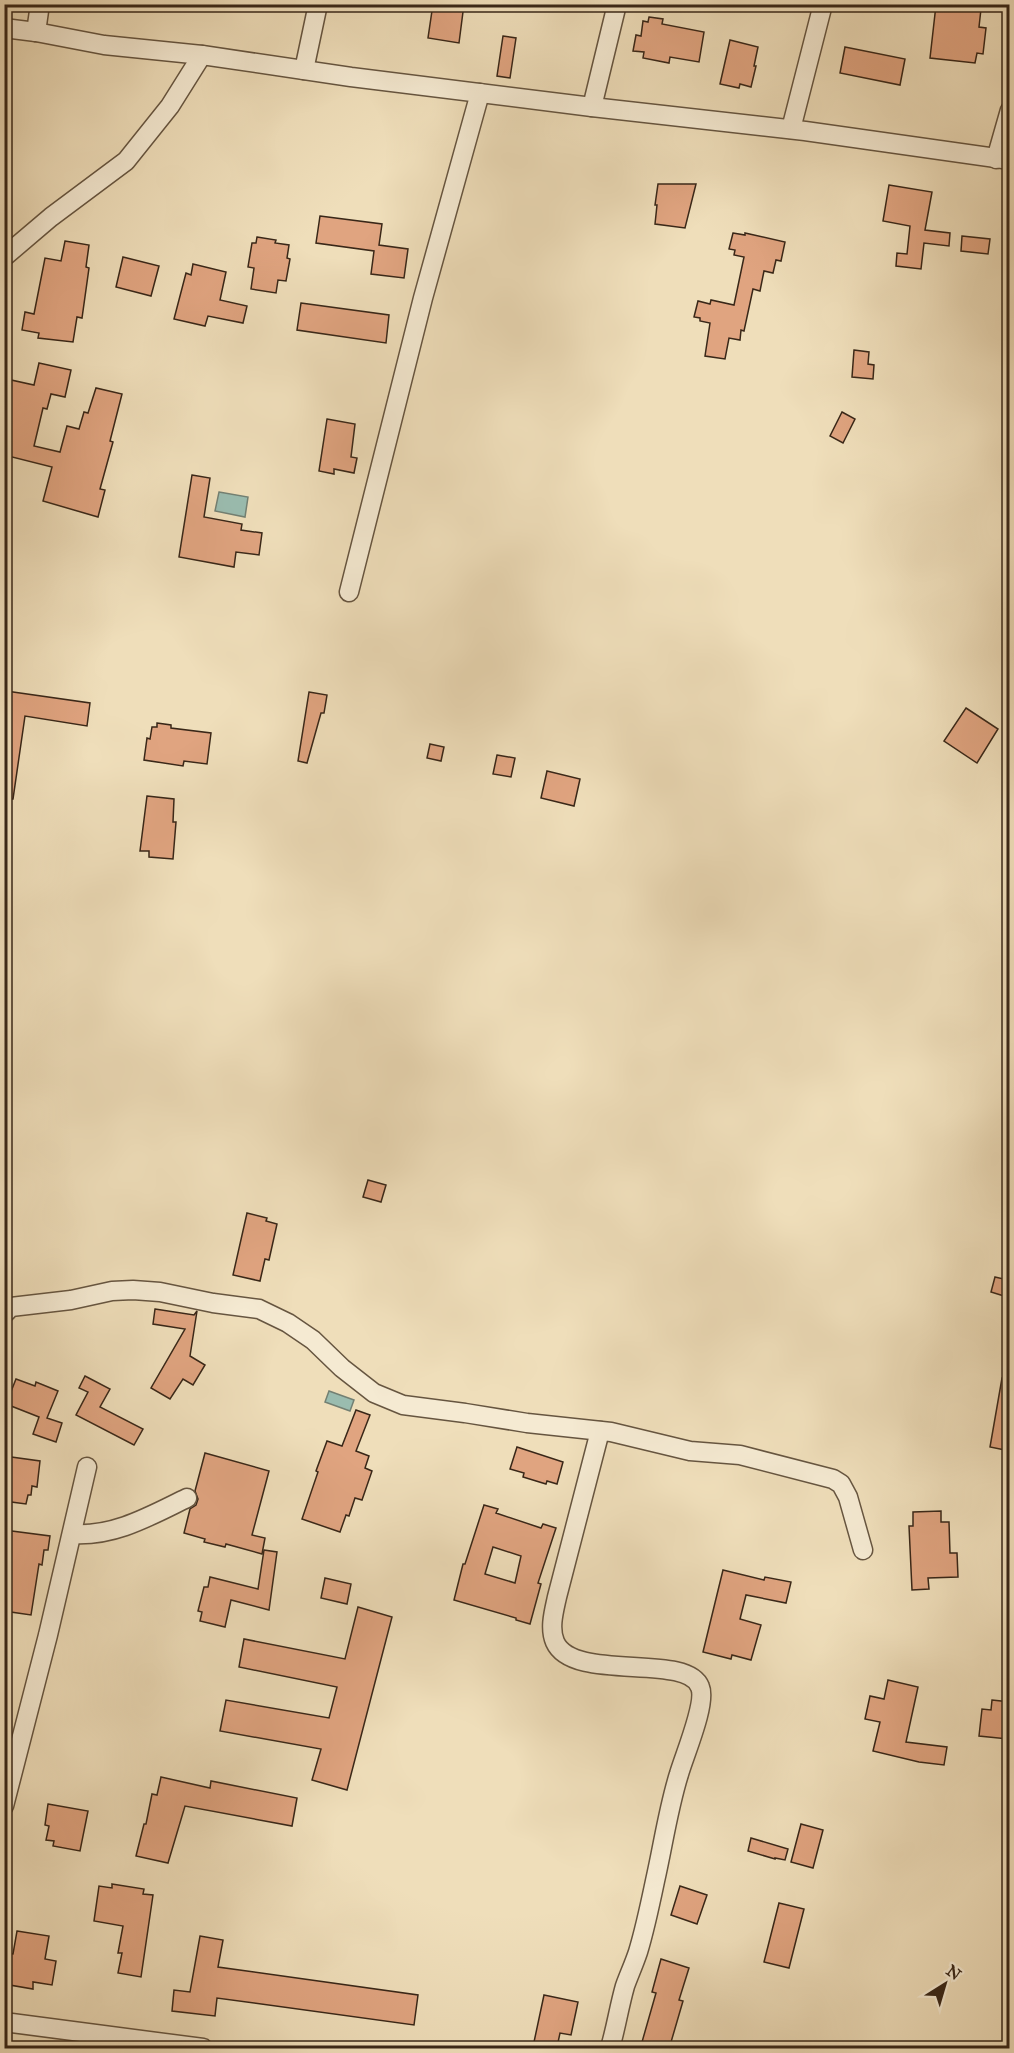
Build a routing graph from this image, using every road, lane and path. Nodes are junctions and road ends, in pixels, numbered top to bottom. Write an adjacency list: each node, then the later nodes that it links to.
1 (40, 4): 6 (street)
2 (318, 4): 8 (street)
3 (617, 4): 10 (street)
4 (823, 4): 12 (street)
5 (4, 28): 6 (street)
6 (36, 32): 7 (street)
7 (202, 55): 8 (street); 14 (street)
8 (304, 70): 9 (street)
9 (480, 93): 10 (street); 15 (street)
10 (592, 107): 12 (street)
11 (1010, 110): 13 (street)
12 (791, 129): 13 (street)
13 (1003, 160)
14 (4, 257)
15 (349, 592)
16 (4, 1314): 17 (street)
17 (600, 1431): 21 (street); 25 (street)
18 (87, 1467): 20 (street)
19 (187, 1498): 20 (street)
20 (72, 1534): 22 (street)
21 (863, 1550)
22 (4, 1806)
23 (4, 2022): 24 (street)
24 (203, 2049)
25 (610, 2049)

